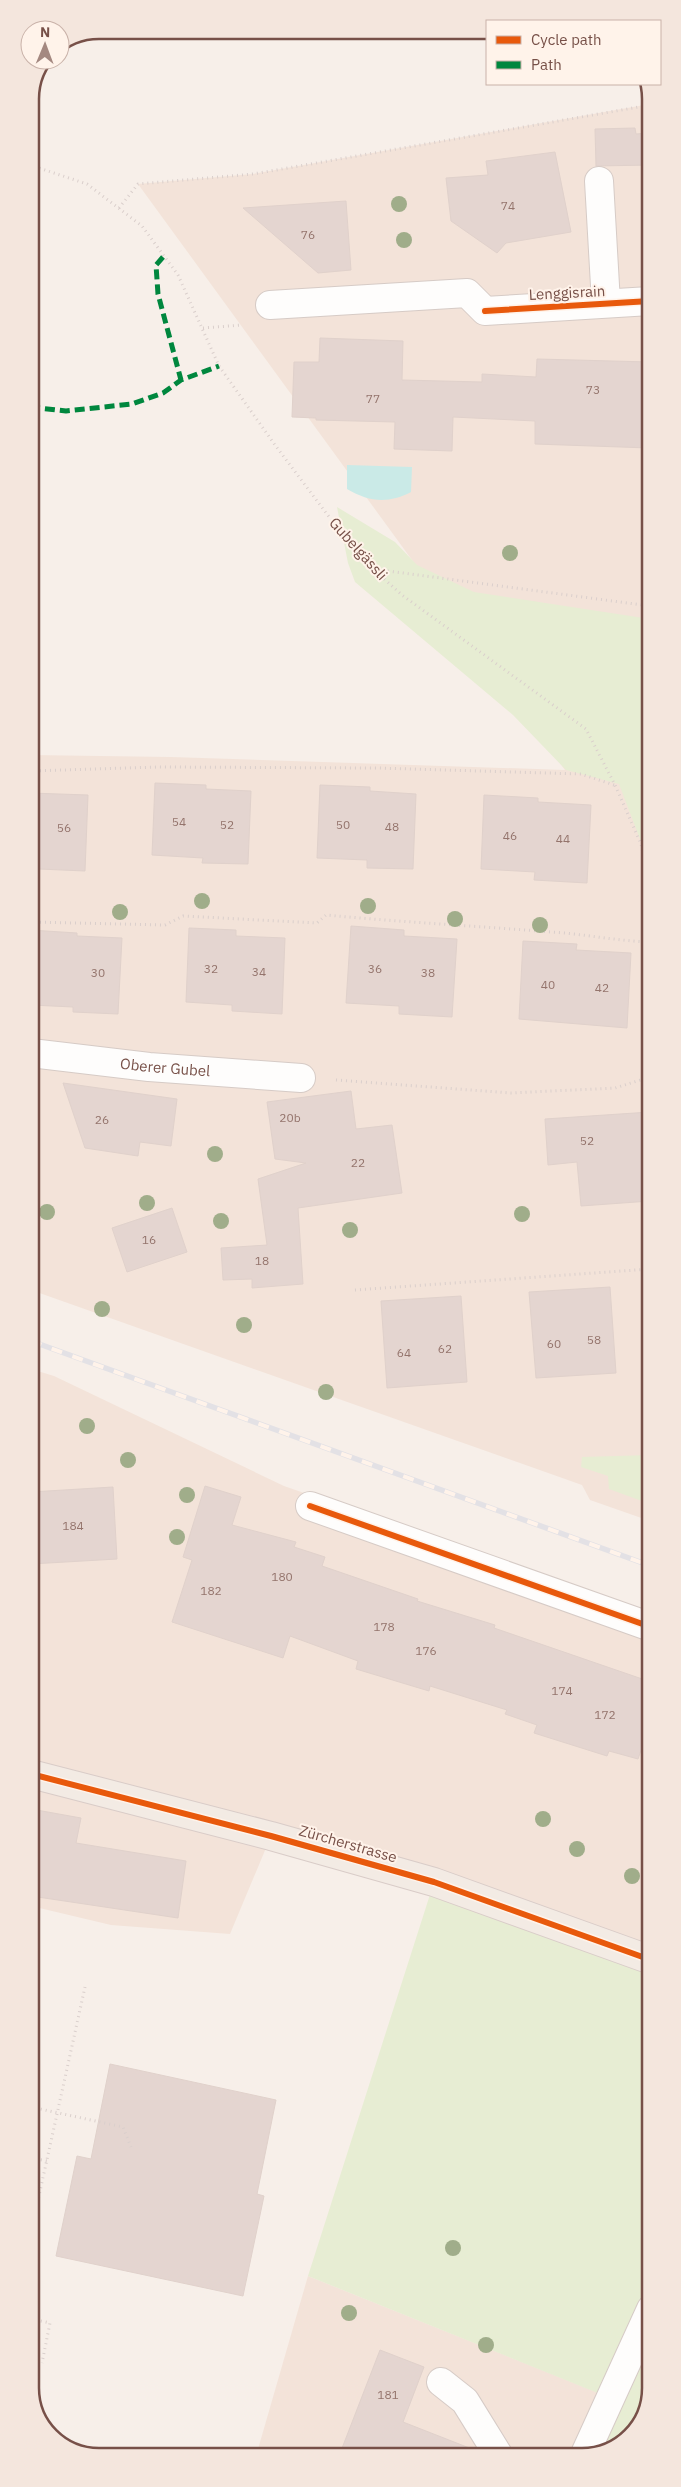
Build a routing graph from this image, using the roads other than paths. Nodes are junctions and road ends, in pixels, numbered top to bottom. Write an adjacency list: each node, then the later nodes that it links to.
1 (598, 180): 3 (street)
2 (642, 301): 3 (street, Lenggisrain)
3 (606, 303): 4 (street, Lenggisrain)
4 (270, 305)
5 (39, 1054): 6 (street, Oberer Gubel)
6 (301, 1078)
7 (310, 1506): 8 (street)
8 (642, 1624)
9 (39, 1776): 10 (main road, Zürcherstrasse)
10 (642, 1957)
11 (642, 2330): 14 (street)
12 (440, 2382): 13 (street)
13 (494, 2448)
14 (588, 2448)

